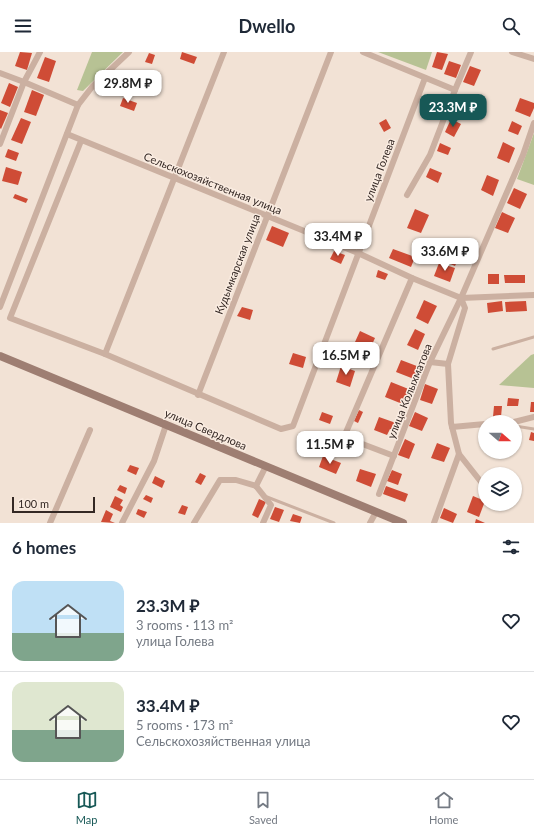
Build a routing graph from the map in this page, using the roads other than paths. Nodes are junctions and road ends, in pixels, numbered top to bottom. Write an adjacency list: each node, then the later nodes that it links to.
1 (40, 52): 12 (street)
2 (129, 52): 14 (street)
3 (224, 52): 19 (street)
4 (331, 52): 21 (street, Кудымкарская улица)
5 (363, 52): 8 (street)
6 (471, 52): 13 (street)
7 (512, 52): 9 (street)
8 (373, 53): 11 (street)
9 (534, 59)
10 (0, 73): 12 (street)
11 (425, 78): 13 (street); 22 (street, улица Голева)
12 (24, 82): 14 (street); 18 (street)
13 (455, 90): 20 (street)
14 (78, 105): 16 (street)
15 (534, 123): 25 (street, улица Колыхматова)
16 (67, 134): 17 (street, Сельскохозяйственная улица); 26 (street)
17 (81, 141): 19 (street, Сельскохозяйственная улица); 29 (street)
18 (0, 144)
19 (174, 178): 21 (street, Сельскохозяйственная улица); 29 (street)
20 (407, 195)
21 (267, 215): 22 (street, Сельскохозяйственная улица); 33 (street, Кудымкарская улица)
22 (358, 253): 23 (street, Сельскохозяйственная улица); 33 (street, улица Голева)
23 (412, 278): 25 (street, Сельскохозяйственная улица); 43 (street)
24 (534, 295): 25 (street, Сельскохозяйственная улица)
25 (461, 298): 31 (street, улица Колыхматова); 32 (street, улица Колыхматова)
26 (0, 307)
27 (534, 337): 28 (lane)
28 (493, 349)
29 (105, 354): 33 (street)
30 (0, 356): 36 (main road, улица Свердлова)
31 (430, 362): 32 (street); 43 (street, улица Колыхматова)
32 (448, 364): 38 (street, улица Колыхматова)
33 (198, 395)
34 (534, 417): 35 (street)
35 (522, 420)
36 (166, 425): 44 (main road, улица Свердлова); 51 (street)
37 (478, 425): 38 (street)
38 (452, 427): 42 (street, улица Колыхматова)
39 (522, 427): 40 (lane)
40 (534, 429)
41 (90, 430): 50 (street)
42 (459, 454): 45 (street); 57 (street)
43 (394, 456): 47 (street, улица Колыхматова)
44 (266, 466): 46 (street); 49 (main road, улица Свердлова)
45 (478, 478)
46 (256, 486): 48 (street); 52 (street)
47 (379, 494)
48 (264, 496): 53 (street); 54 (lane)
49 (376, 512): 55 (street); 56 (main road, улица Свердлова)
50 (50, 523)
51 (122, 523)
52 (194, 523)
53 (263, 523)
54 (334, 523)
55 (370, 523)
56 (403, 523)
57 (434, 523)

